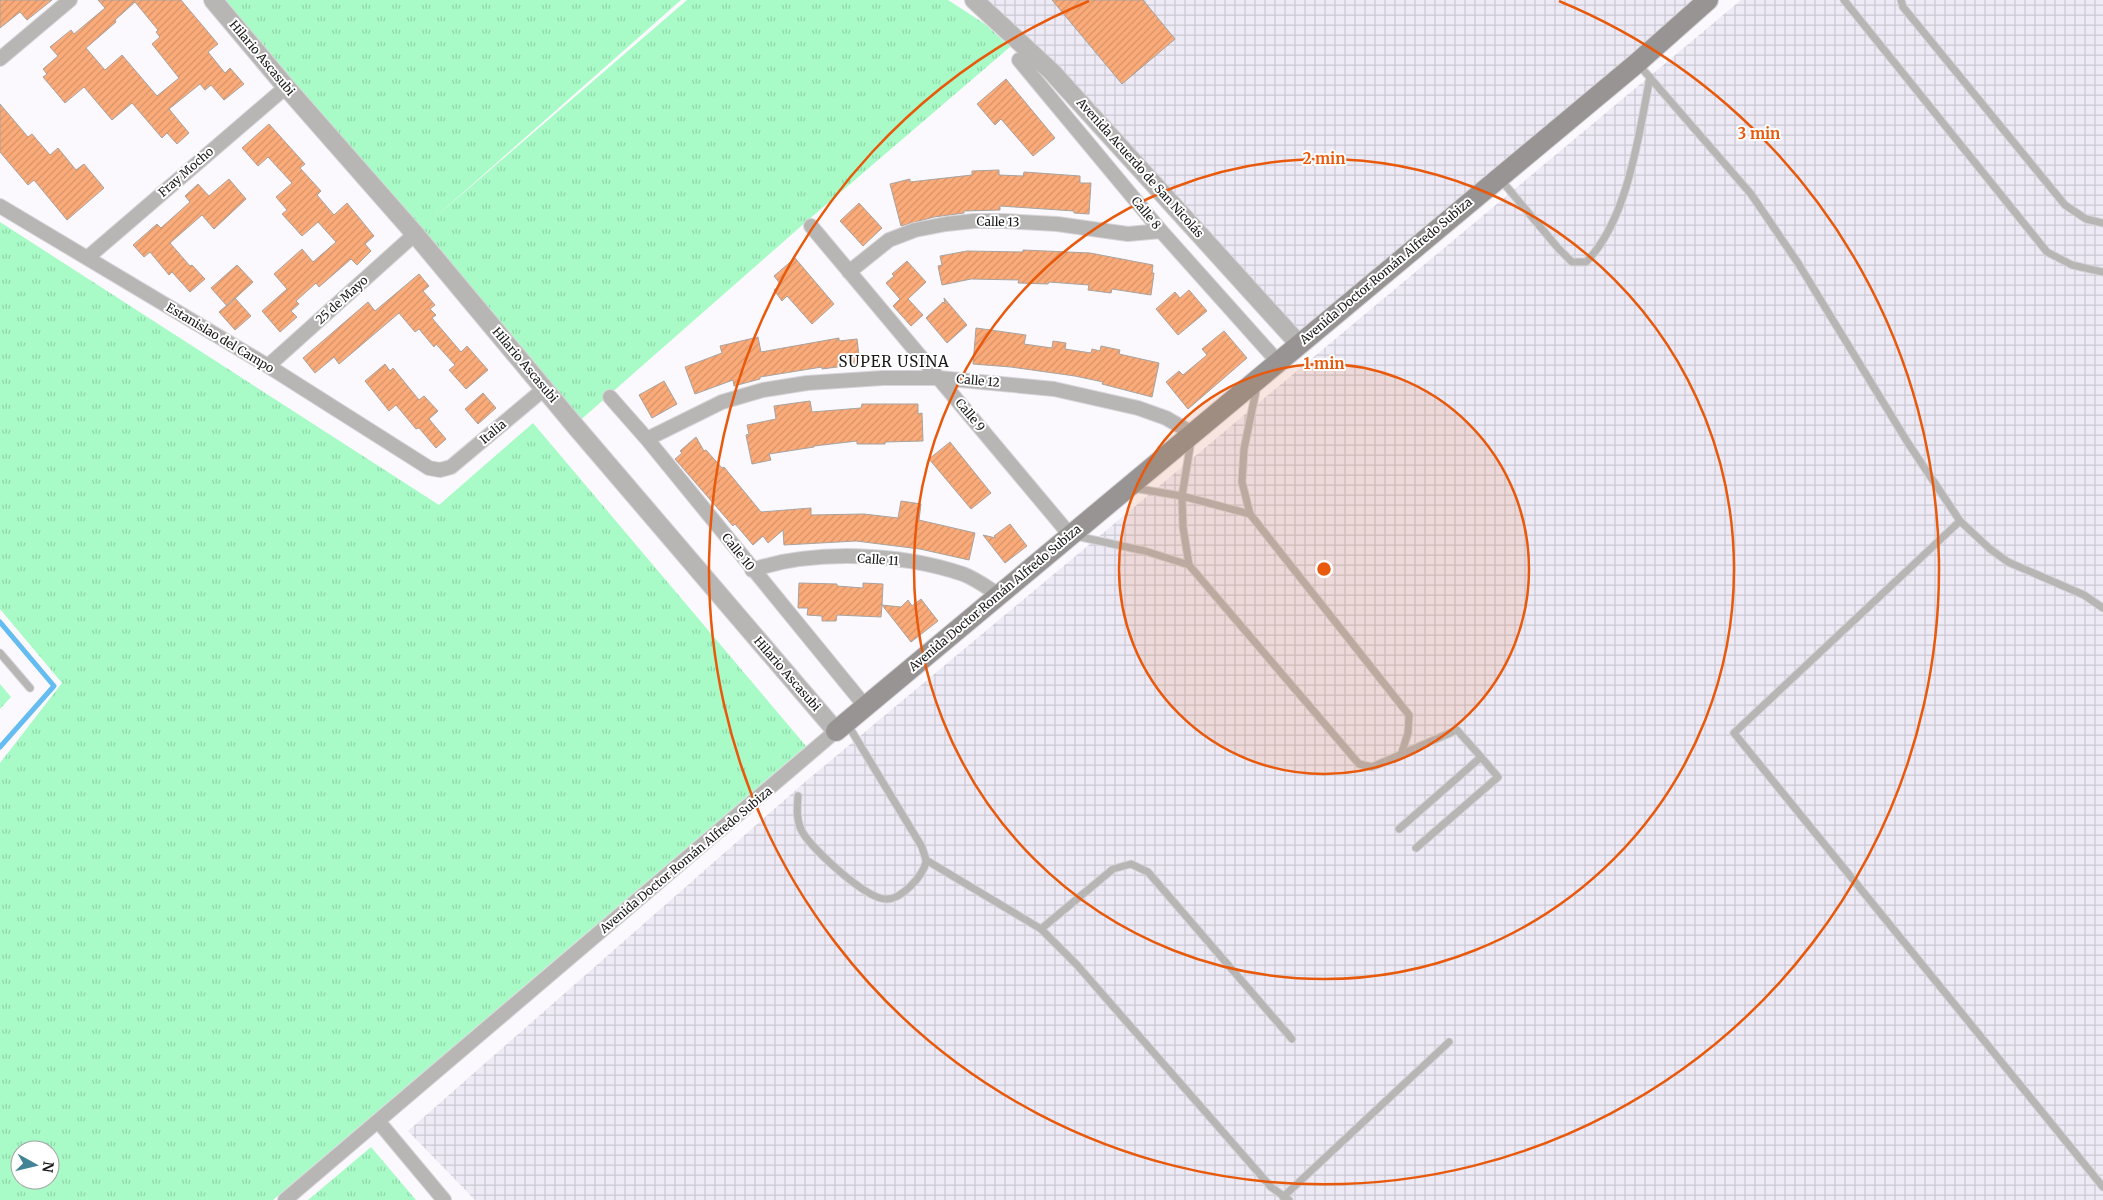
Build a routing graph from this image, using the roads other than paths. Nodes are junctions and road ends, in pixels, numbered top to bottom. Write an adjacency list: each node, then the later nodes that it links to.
1 (70, 0): 7 (street)
2 (213, 0): 10 (street, Hilario Ascasubi)
3 (974, 0): 20 (street, Avenida Acuerdo de San Nicolás)
4 (1708, 0): 9 (main road, Avenida Doctor Román Alfredo Subiza)
5 (1844, 0): 19 (lane)
6 (1901, 0): 13 (lane)
7 (0, 58)
8 (1018, 60): 15 (street, Calle 8)
9 (1643, 70): 11 (main road, Avenida Doctor Román Alfredo Subiza); 11 (lane); 33 (lane)
10 (286, 86): 16 (street, Hilario Ascasubi); 17 (street, Fray Mocho)
11 (1499, 178): 20 (main road, Avenida Doctor Román Alfredo Subiza)
12 (0, 206): 17 (street, Estanislao del Campo)
13 (2103, 223)
14 (811, 226): 18 (street, Calle 9)
15 (1161, 231): 18 (street, Calle 13); 21 (street, Calle 8)
16 (415, 234): 22 (street, 25 de Mayo); 25 (street, Hilario Ascasubi)
17 (87, 258): 22 (street, Estanislao del Campo)
18 (849, 272): 23 (street, Calle 9)
19 (2103, 272)
20 (1299, 344): 21 (main road, Avenida Doctor Román Alfredo Subiza)
21 (1278, 362): 24 (main road, Avenida Doctor Román Alfredo Subiza)
22 (268, 366): 29 (street, Estanislao del Campo)
23 (939, 378): 27 (street, Calle 12); 28 (street, Calle 12); 34 (street, Calle 9)
24 (1259, 378): 27 (main road, Avenida Doctor Román Alfredo Subiza); 32 (lane)
25 (544, 389): 29 (street, Italia); 42 (street, Hilario Ascasubi)
26 (610, 398): 28 (street, Calle 10)
27 (1192, 433): 30 (main road, Avenida Doctor Román Alfredo Subiza); 31 (lane)
28 (647, 439): 36 (street, Calle 10)
29 (440, 470)
30 (1128, 487): 31 (lane); 34 (main road, Avenida Doctor Román Alfredo Subiza)
31 (1182, 496): 32 (lane); 35 (lane)
32 (1250, 514): 43 (lane)
33 (1960, 521): 38 (lane); 53 (lane)
34 (1070, 535): 35 (lane); 37 (main road, Avenida Doctor Román Alfredo Subiza)
35 (1190, 565): 43 (lane)
36 (752, 570): 37 (street, Calle 11); 41 (street, Calle 10)
37 (999, 595): 41 (main road, Avenida Doctor Román Alfredo Subiza)
38 (2103, 608)
39 (0, 652): 40 (lane)
40 (30, 688)
41 (865, 706): 42 (main road, Avenida Doctor Román Alfredo Subiza)
42 (842, 727): 48 (lane); 52 (street, Avenida Doctor Román Alfredo Subiza)
43 (1400, 755): 44 (lane)
44 (1481, 757): 46 (lane); 47 (lane)
45 (798, 796): 48 (lane)
46 (1399, 830)
47 (1416, 848)
48 (926, 860): 49 (lane)
49 (1041, 929): 50 (lane); 54 (lane)
50 (1292, 1039)
51 (1449, 1042): 54 (lane)
52 (378, 1121): 55 (street, Avenida Doctor Román Alfredo Subiza); 56 (street)
53 (2103, 1187)
54 (1286, 1198)
55 (285, 1200)
56 (444, 1200)

